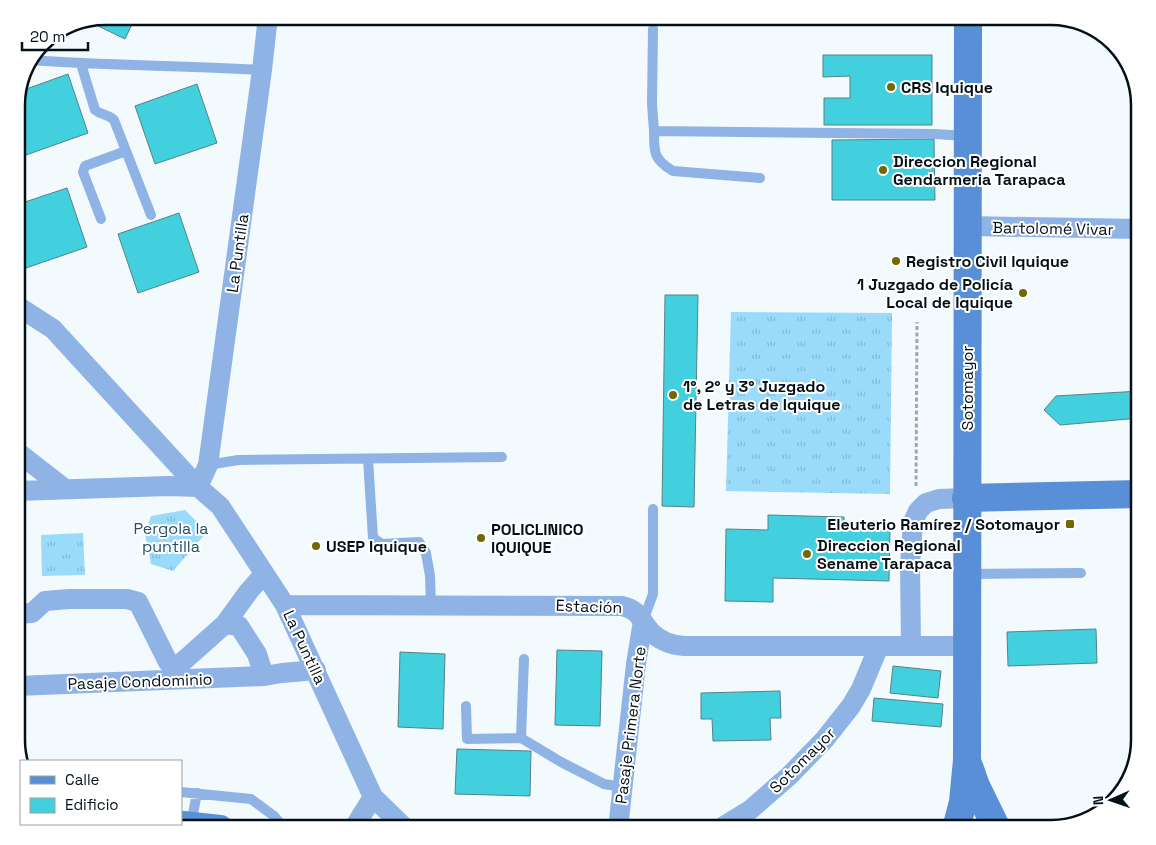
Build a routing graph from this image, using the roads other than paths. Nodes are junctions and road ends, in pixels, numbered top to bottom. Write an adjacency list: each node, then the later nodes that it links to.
1 (267, 25): 6 (street, La Puntilla)
2 (968, 25): 8 (main road, Sotomayor)
3 (652, 29): 7 (lane)
4 (38, 61): 5 (lane)
5 (80, 64): 6 (lane); 9 (lane)
6 (262, 70): 19 (street, La Puntilla)
7 (654, 130): 8 (lane); 10 (lane)
8 (967, 136): 13 (main road, Sotomayor)
9 (126, 151): 11 (lane); 12 (lane)
10 (760, 178)
11 (151, 215)
12 (101, 219)
13 (967, 226): 14 (street, Bartolomé Vivar); 24 (main road, Sotomayor)
14 (1131, 229)
15 (25, 311): 20 (street, La Puntilla)
16 (25, 457): 21 (street)
17 (502, 457): 18 (lane)
18 (368, 459): 19 (lane); 30 (lane)
19 (208, 465): 20 (street, La Puntilla)
20 (198, 487): 21 (street); 27 (street, La Puntilla)
21 (65, 489): 22 (street)
22 (25, 491)
23 (1131, 494): 24 (main road)
24 (966, 498): 28 (main road, Sotomayor); 35 (street)
25 (653, 509): 32 (lane)
26 (1081, 573): 28 (lane)
27 (264, 574): 29 (street, La Puntilla); 33 (street)
28 (966, 574): 36 (main road, Sotomayor)
29 (285, 605): 30 (street, Estación); 38 (street, La Puntilla)
30 (430, 605): 32 (street, Estación)
31 (25, 613): 33 (street, Pasaje Condominio)
32 (643, 621): 34 (street, Estación); 44 (street, Pasaje Primera Norte)
33 (225, 624): 39 (street)
34 (878, 646): 35 (street, Estación); 53 (street, Sotomayor)
35 (911, 646): 36 (street, Estación)
36 (967, 646): 43 (main road, Sotomayor)
37 (524, 659): 42 (lane)
38 (316, 670): 39 (street, Pasaje Condominio); 47 (street, La Puntilla)
39 (264, 676): 40 (street, Pasaje Condominio)
40 (25, 686)
41 (466, 706): 42 (lane)
42 (521, 738): 44 (lane)
43 (967, 760): 54 (main road, Sotomayor); 55 (main road, Sotomayor)
44 (622, 786): 52 (street, Pasaje Primera Norte)
45 (182, 792): 46 (lane)
46 (197, 793): 48 (lane); 49 (lane)
47 (373, 797): 50 (street); 51 (street, La Puntilla)
48 (187, 820)
49 (277, 820)
50 (359, 820)
51 (397, 820)
52 (619, 820)
53 (734, 820)
54 (958, 820)
55 (993, 820)

